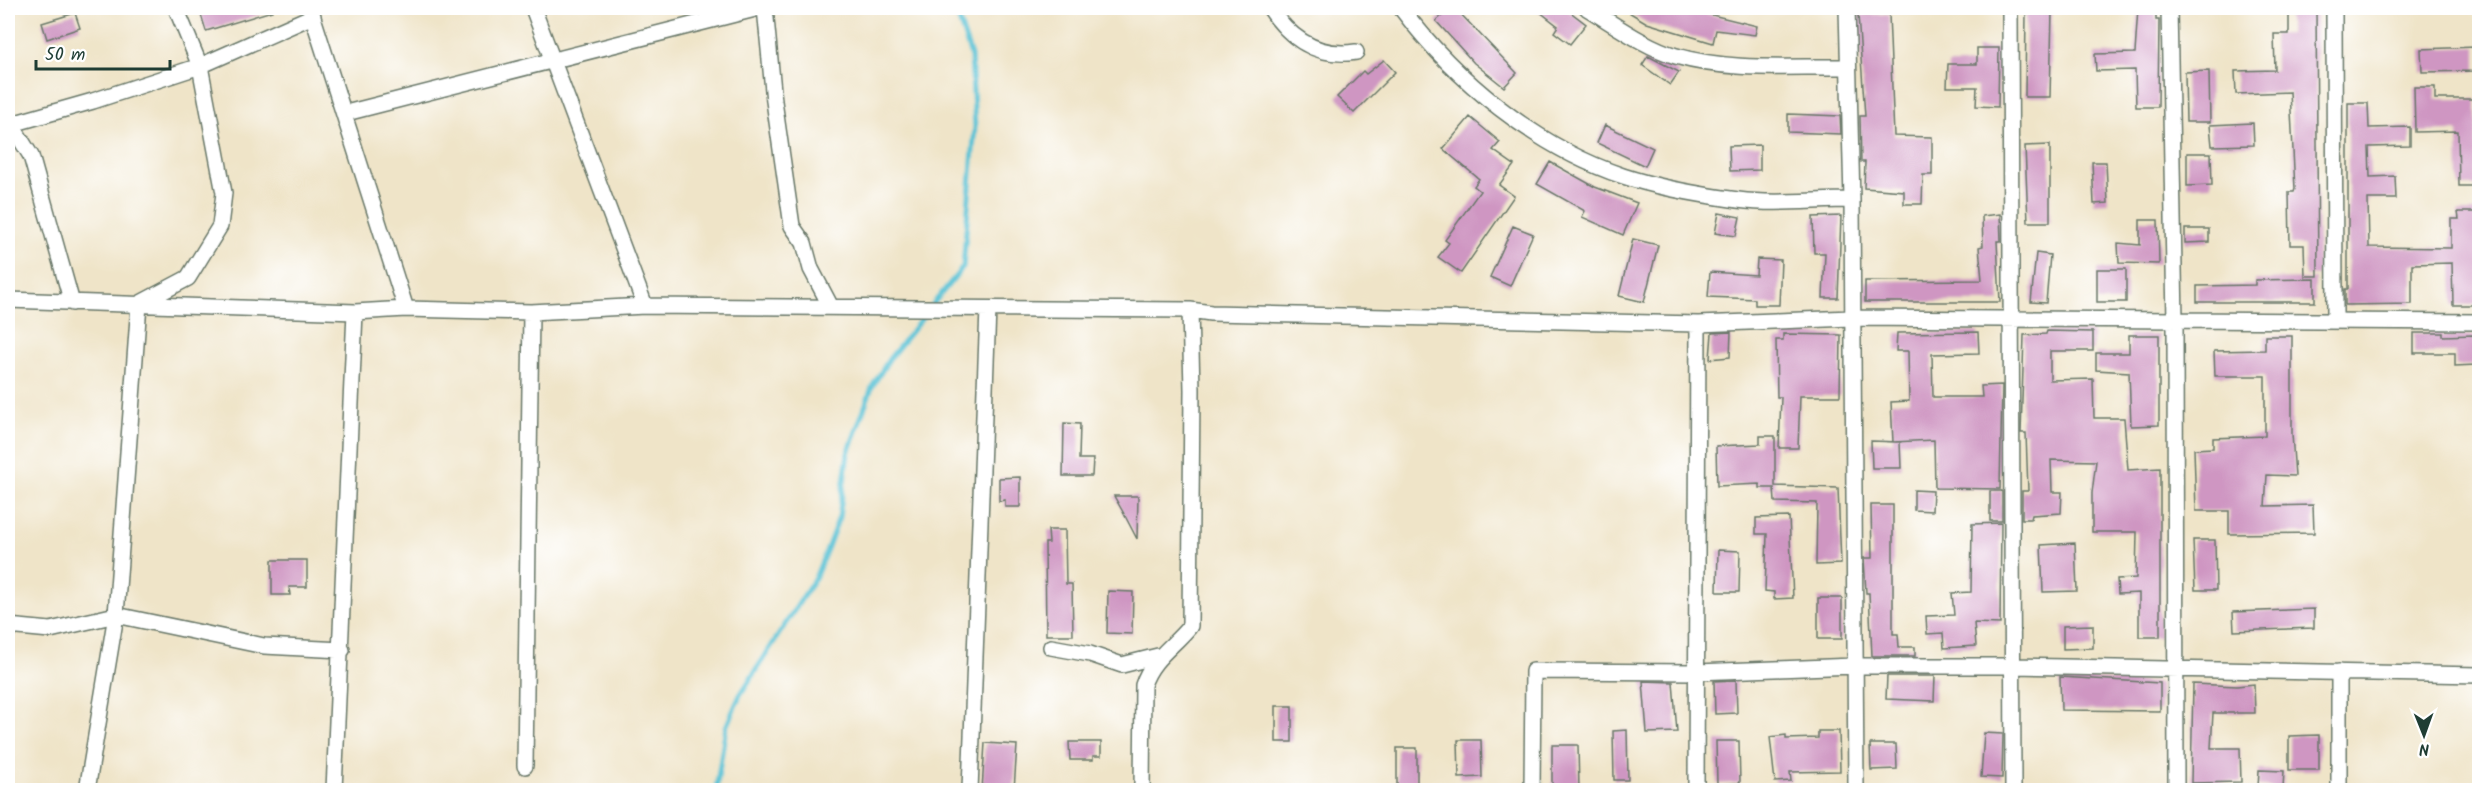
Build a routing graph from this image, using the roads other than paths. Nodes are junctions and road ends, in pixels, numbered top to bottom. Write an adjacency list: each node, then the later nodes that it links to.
1 (176, 8): 15 (street)
2 (533, 8): 14 (street)
3 (759, 8): 14 (street)
4 (765, 8): 24 (street)
5 (1270, 8): 13 (street)
6 (1587, 8): 16 (street)
7 (1847, 8): 16 (street)
8 (2010, 8): 32 (street)
9 (2169, 8): 33 (street)
10 (2334, 8): 31 (street)
11 (1410, 11): 19 (street)
12 (311, 12): 15 (street); 17 (street)
13 (1356, 52)
14 (551, 62): 17 (street); 23 (street)
15 (200, 66): 18 (street); 22 (street)
16 (1847, 67): 19 (street)
17 (346, 113): 25 (street)
18 (10, 121): 21 (street)
19 (1852, 200): 30 (street)
20 (8, 300): 21 (street)
21 (72, 303): 22 (street)
22 (139, 304): 28 (street); 36 (street)
23 (645, 306): 24 (street); 29 (street)
24 (831, 307): 26 (street)
25 (406, 309): 28 (street); 29 (street)
26 (988, 309): 27 (street); 50 (street)
27 (1190, 310): 35 (street); 40 (street)
28 (355, 312): 39 (street)
29 (531, 312): 47 (street)
30 (1851, 318): 32 (street); 35 (street); 41 (street)
31 (2335, 319): 33 (street); 34 (street)
32 (2010, 320): 33 (street); 42 (street)
33 (2175, 320): 43 (street)
34 (2480, 322)
35 (1698, 324): 44 (street)
36 (116, 615): 37 (street); 39 (street); 48 (street)
37 (8, 626)
38 (1051, 647): 40 (street)
39 (342, 650): 49 (street)
40 (1158, 656): 51 (street)
41 (1854, 666): 42 (street); 44 (street); 54 (street)
42 (2011, 666): 43 (street); 55 (street)
43 (2174, 671): 45 (street); 56 (street)
44 (1697, 672): 52 (street); 53 (street)
45 (2339, 672): 46 (street); 57 (street)
46 (2480, 675)
47 (525, 766)
48 (87, 790)
49 (334, 790)
50 (970, 790)
51 (1142, 790)
52 (1532, 790)
53 (1696, 790)
54 (1856, 790)
55 (2013, 790)
56 (2175, 790)
57 (2339, 790)

